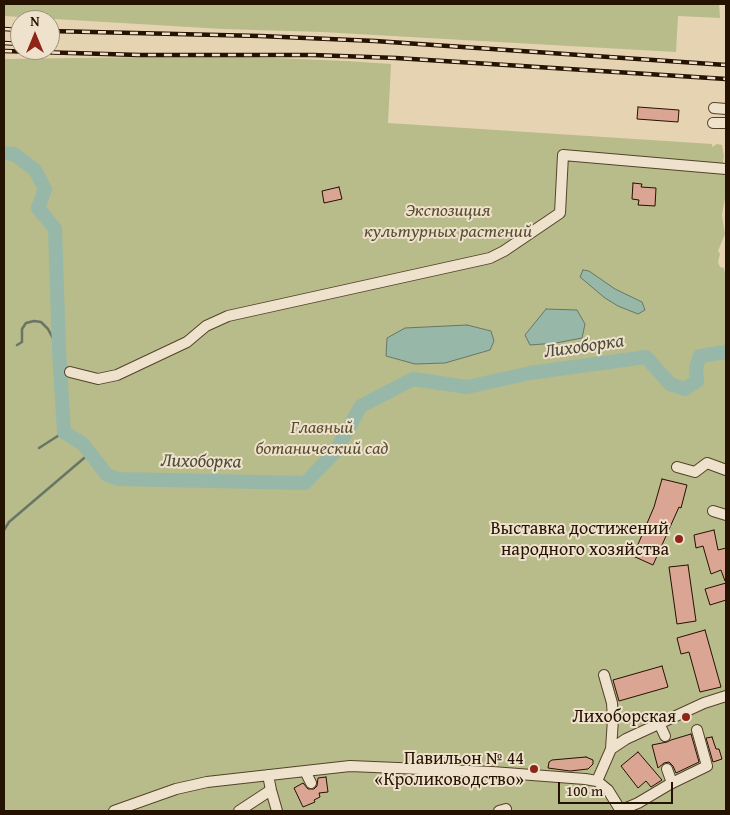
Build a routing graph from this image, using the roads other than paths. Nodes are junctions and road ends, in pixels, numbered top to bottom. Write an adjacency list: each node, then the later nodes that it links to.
1 (714, 108): 2 (street)
2 (726, 109)
3 (713, 123): 4 (street)
4 (726, 123)
5 (726, 169): 6 (street)
6 (70, 372)
7 (677, 467): 8 (street)
8 (726, 470)
9 (713, 511): 10 (street)
10 (726, 515)
11 (604, 675): 16 (street)
12 (726, 696): 13 (street)
13 (659, 723): 15 (street); 16 (street)
14 (697, 730): 21 (street)
15 (665, 736)
16 (611, 749): 20 (street)
17 (667, 769): 21 (street)
18 (305, 770): 19 (street); 20 (street); 22 (street)
19 (268, 775): 23 (street); 24 (street)
20 (597, 781): 27 (street)
21 (672, 783): 27 (street)
22 (312, 787)
23 (270, 790): 25 (street); 26 (street)
24 (114, 811)
25 (239, 811)
26 (277, 811)
27 (621, 811)

